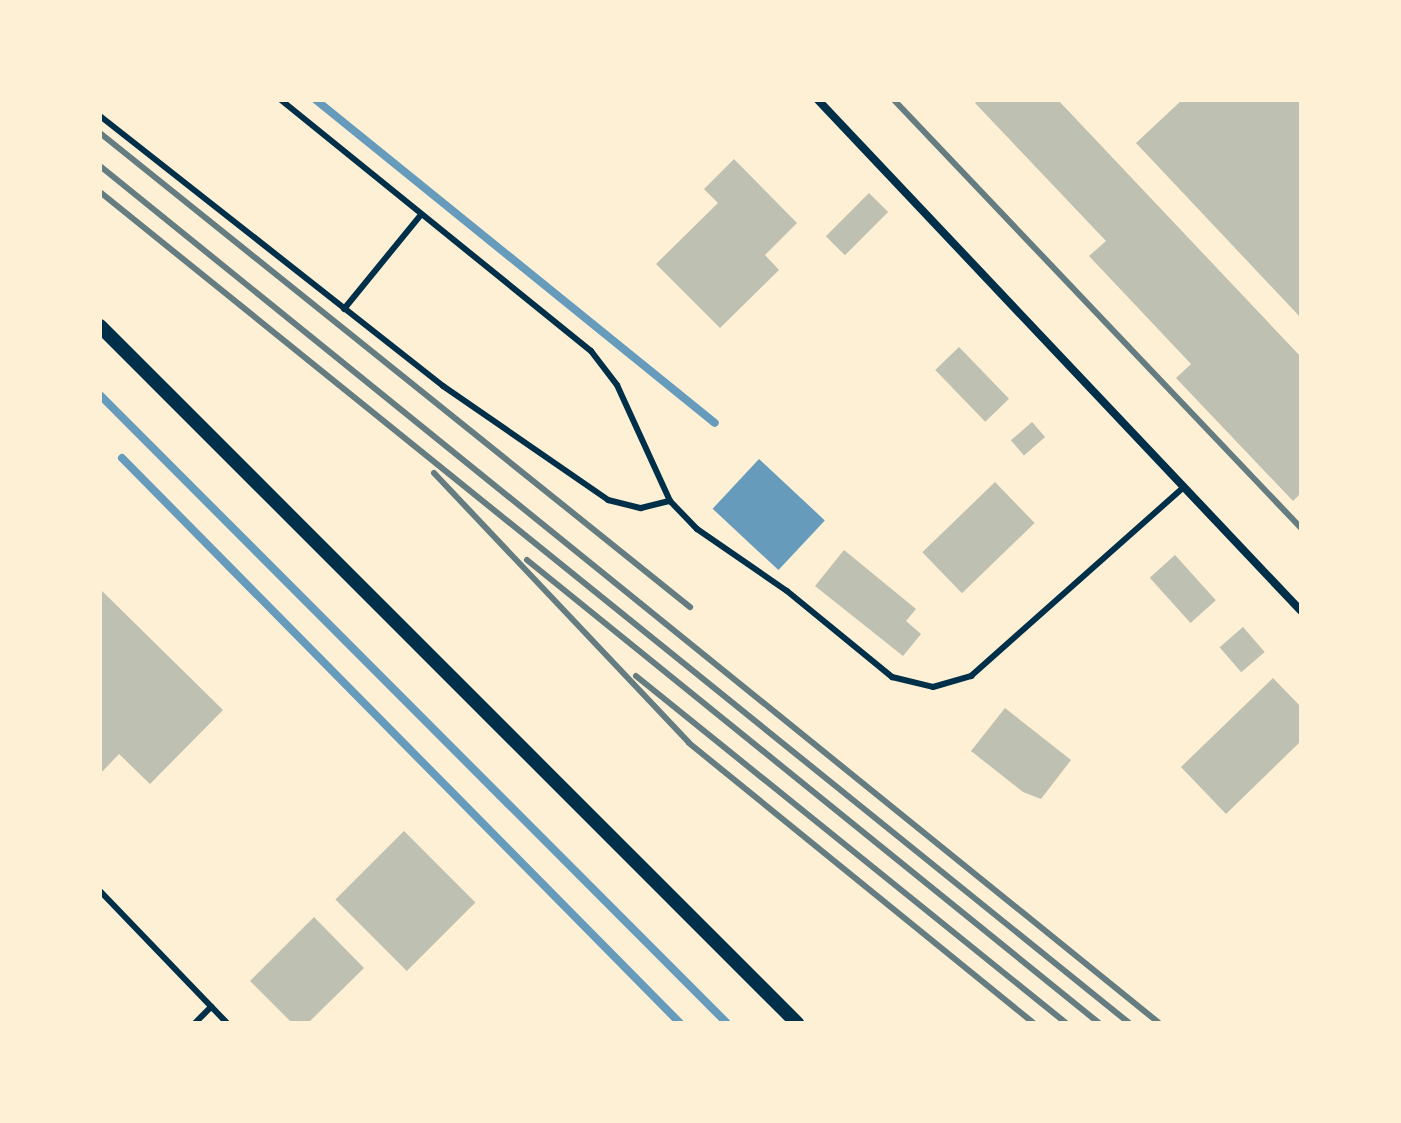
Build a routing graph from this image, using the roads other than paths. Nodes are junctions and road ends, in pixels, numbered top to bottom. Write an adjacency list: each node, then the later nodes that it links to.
1 (281, 100): 4 (lane)
2 (818, 100): 7 (street)
3 (100, 116): 5 (lane)
4 (419, 217): 5 (lane); 8 (lane)
5 (344, 309): 8 (lane)
6 (100, 326): 14 (street)
7 (1184, 487): 8 (lane); 9 (street)
8 (670, 501)
9 (1301, 611)
10 (100, 891): 11 (lane)
11 (211, 1007): 12 (lane); 13 (lane)
12 (195, 1023)
13 (227, 1023)
14 (797, 1023)

